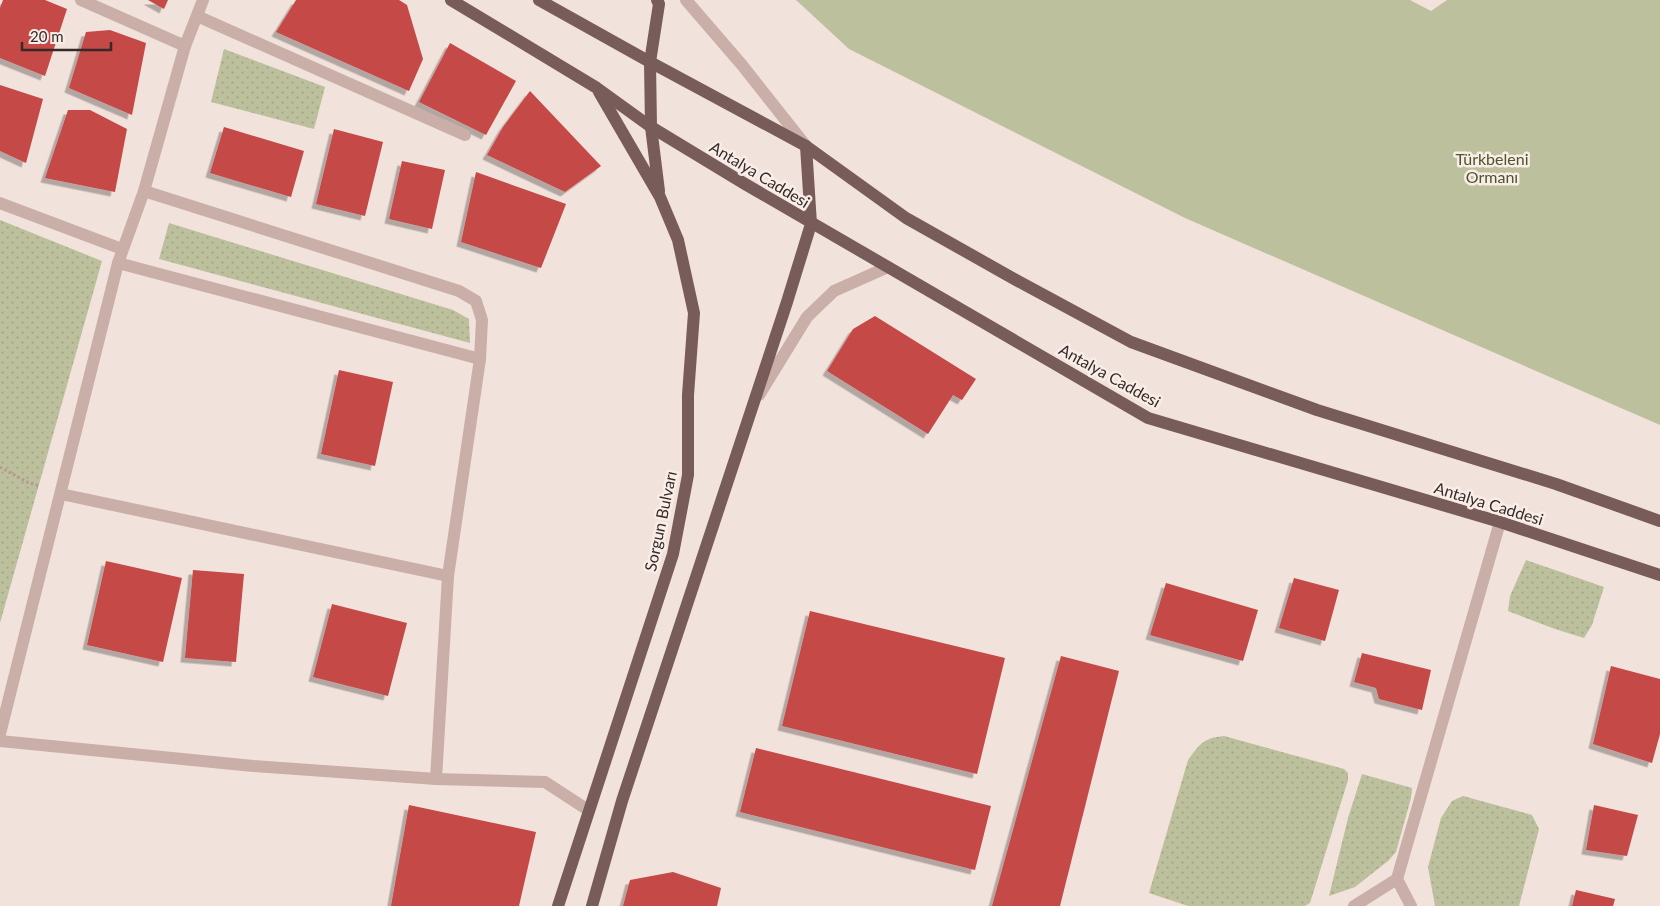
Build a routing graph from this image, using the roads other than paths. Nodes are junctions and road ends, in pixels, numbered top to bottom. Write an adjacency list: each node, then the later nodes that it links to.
1 (81, 0): 8 (street)
2 (203, 0): 7 (street)
3 (451, 0): 10 (main road, Antalya Caddesi)
4 (539, 0): 9 (main road)
5 (657, 0): 9 (main road)
6 (686, 0): 13 (street)
7 (197, 16): 8 (street); 12 (street)
8 (185, 46): 14 (street)
9 (650, 62): 11 (main road); 13 (main road)
10 (596, 88): 11 (main road, Antalya Caddesi); 15 (main road, Sorgun Bulvarı)
11 (651, 127): 15 (main road); 17 (main road, Antalya Caddesi)
12 (465, 135)
13 (806, 146): 17 (main road); 24 (main road)
14 (144, 191): 18 (street); 21 (street)
15 (660, 197): 31 (main road, Sorgun Bulvarı)
16 (0, 203): 18 (street)
17 (811, 224): 20 (main road, Antalya Caddesi); 22 (main road)
18 (122, 249): 19 (street)
19 (118, 263): 21 (street); 23 (street)
20 (888, 267): 22 (street); 25 (main road, Antalya Caddesi)
21 (480, 359): 27 (street)
22 (755, 401): 34 (main road)
23 (61, 494): 27 (street); 28 (street)
24 (1660, 521)
25 (1500, 522): 26 (main road, Antalya Caddesi); 32 (street)
26 (1660, 575)
27 (448, 576): 30 (street)
28 (0, 734)
29 (0, 741): 30 (street)
30 (436, 778): 31 (street)
31 (588, 810): 33 (main road, Sorgun Bulvarı)
32 (1397, 878): 35 (street); 36 (street)
33 (558, 906)
34 (592, 906)
35 (1354, 906)
36 (1411, 906)

